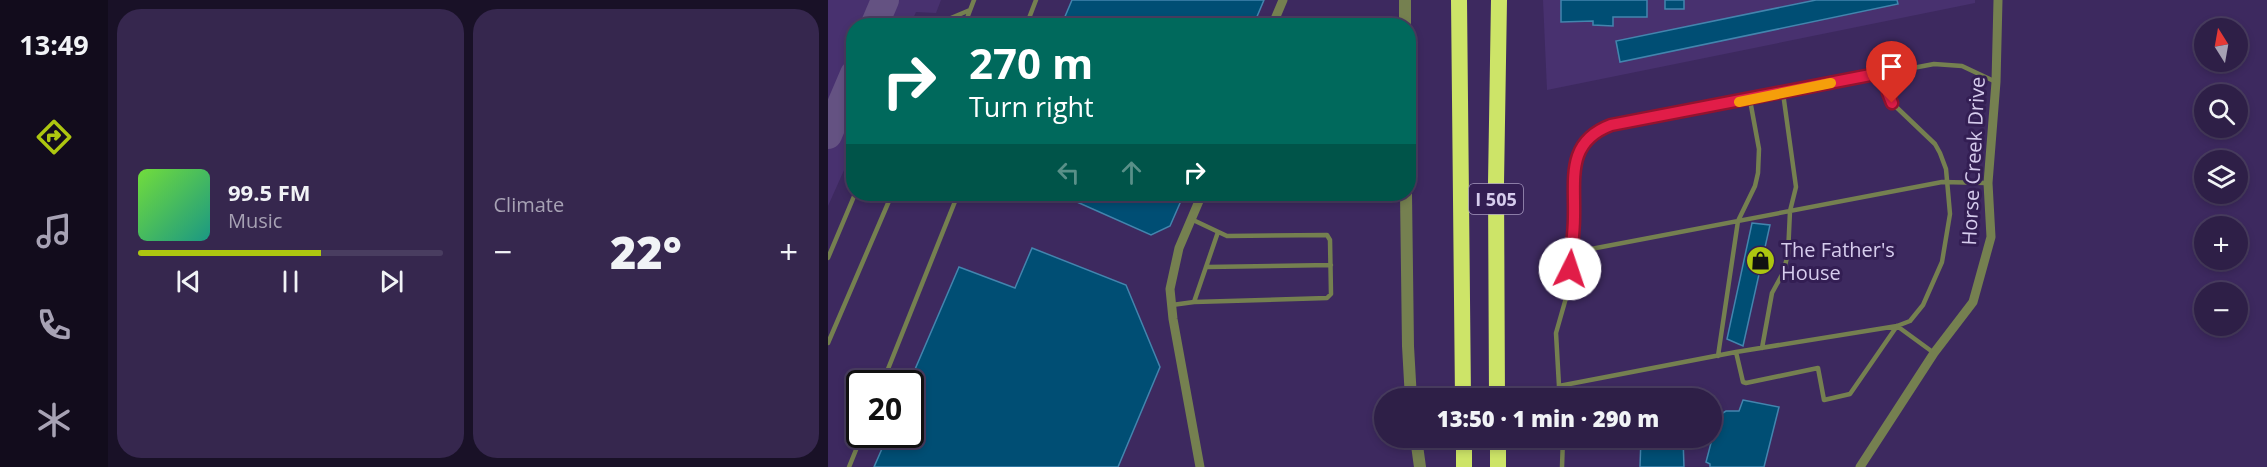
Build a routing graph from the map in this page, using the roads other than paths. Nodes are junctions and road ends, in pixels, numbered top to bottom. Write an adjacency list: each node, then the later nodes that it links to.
1 (974, 0): 8 (lane)
2 (1036, 0): 11 (lane)
3 (1283, 0): 12 (street)
4 (1405, 0): 13 (street)
5 (1459, 0): 44 (highway, I 505)
6 (1499, 0): 45 (highway, I 505)
7 (1998, 0): 15 (street, Horse Creek Drive)
8 (970, 10): 9 (lane); 10 (lane)
9 (951, 18)
10 (967, 18)
11 (1029, 18)
12 (1275, 18)
13 (1405, 18)
14 (1886, 72): 15 (lane); 16 (lane); 18 (lane)
15 (1996, 82): 19 (street, Horse Creek Drive)
16 (1783, 93): 17 (lane); 25 (lane)
17 (1750, 100): 27 (lane); 29 (lane)
18 (1947, 182): 19 (lane); 25 (lane); 35 (lane)
19 (1988, 183): 39 (street, Horse Creek Drive)
20 (852, 201): 30 (lane)
21 (889, 201): 36 (lane)
22 (955, 201): 41 (lane)
23 (1199, 201): 26 (street)
24 (1406, 201): 43 (street)
25 (1790, 211): 27 (lane); 37 (lane)
26 (1191, 219): 28 (lane); 34 (street)
27 (1738, 221): 29 (lane); 40 (lane)
28 (1218, 232): 31 (lane); 32 (lane)
29 (1570, 253): 42 (lane)
30 (828, 258)
31 (1331, 265): 32 (lane); 33 (lane)
32 (1206, 267): 33 (lane)
33 (1194, 302): 34 (lane)
34 (1172, 304): 52 (street)
35 (1897, 326): 37 (lane); 38 (lane); 39 (lane)
36 (828, 344)
37 (1762, 348): 38 (lane)
38 (1736, 352): 40 (lane)
39 (1934, 353): 57 (street, Horse Creek Drive)
40 (1718, 356): 42 (lane)
41 (888, 370)
42 (1559, 386)
43 (1410, 388)
44 (1463, 388)
45 (1497, 388)
46 (857, 448): 51 (lane)
47 (1417, 448): 53 (street)
48 (1464, 448): 54 (highway)
49 (1498, 448): 55 (highway)
50 (1563, 448): 56 (lane)
51 (849, 467)
52 (1200, 467)
53 (1420, 467)
54 (1464, 467)
55 (1498, 467)
56 (1562, 467)
57 (1860, 467)

